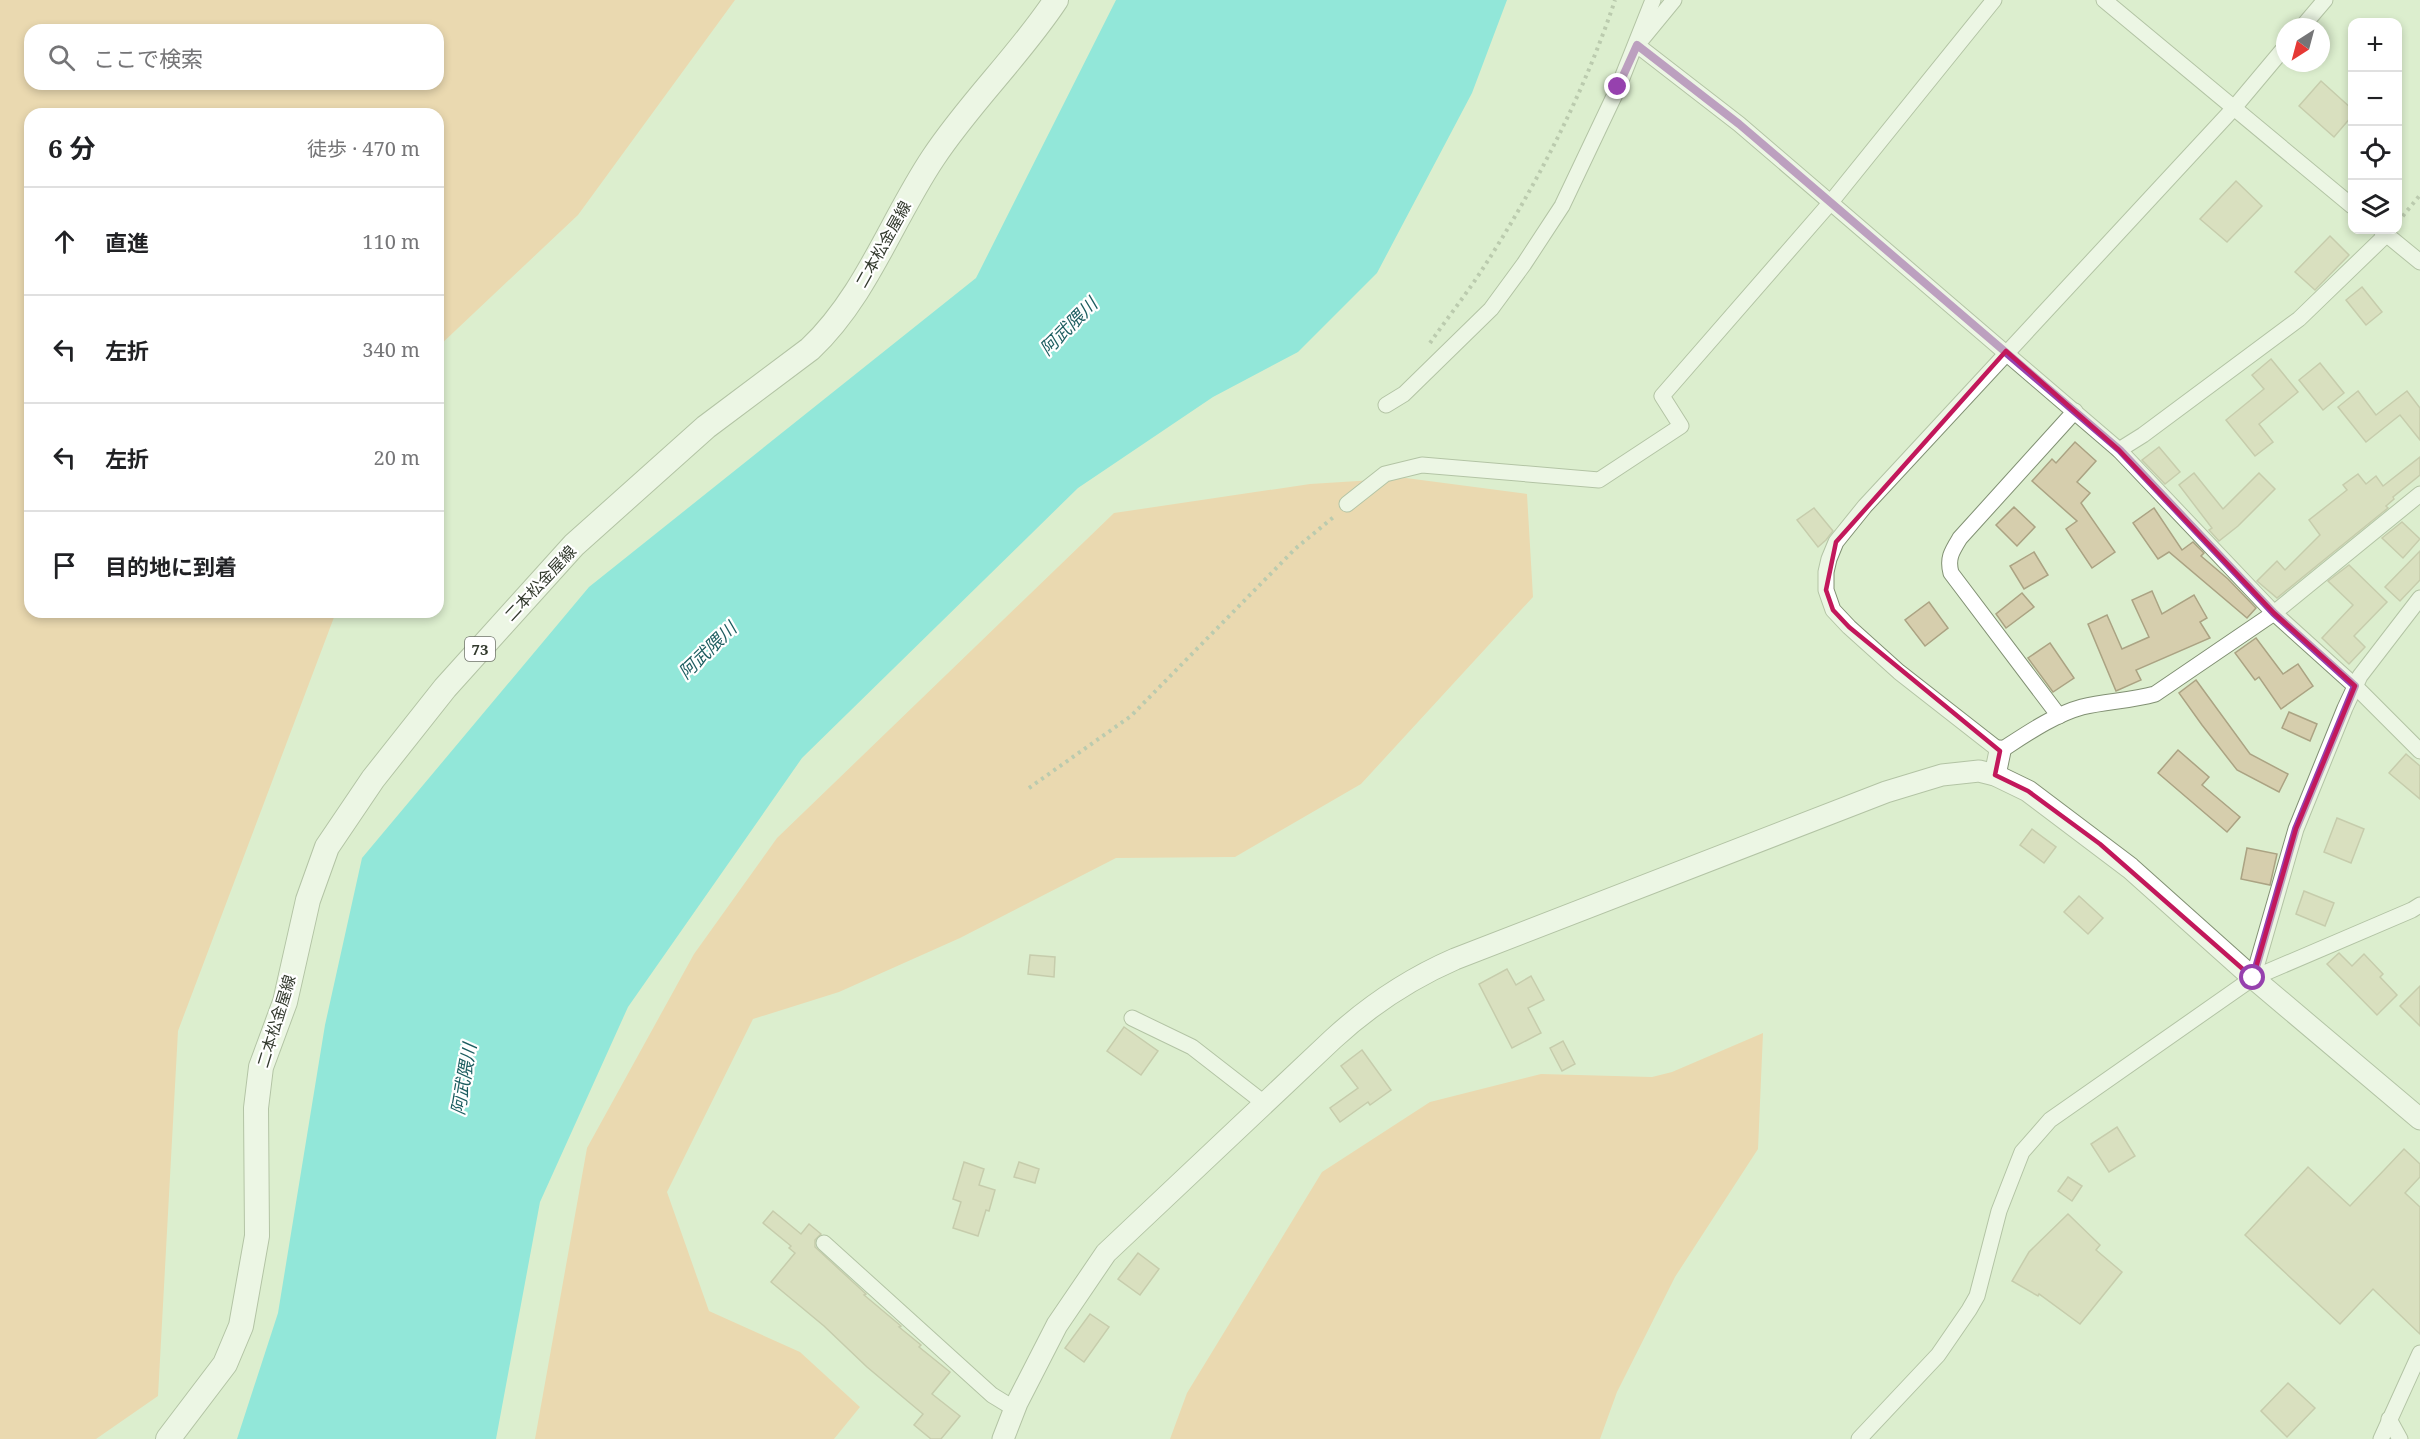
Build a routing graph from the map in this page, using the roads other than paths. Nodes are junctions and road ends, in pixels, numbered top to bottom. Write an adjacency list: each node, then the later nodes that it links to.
1 (1056, 0): 39 (main road, 二本松金屋線 / 73)
2 (1653, 0): 8 (street)
3 (1674, 0): 8 (street)
4 (1994, 0): 11 (street)
5 (2104, 0): 10 (street)
6 (2325, 0): 7 (street)
7 (2310, 18)
8 (1637, 45): 11 (street); 17 (street)
9 (2276, 59): 10 (street)
10 (2233, 109): 12 (street); 16 (street)
11 (1831, 202): 16 (street); 21 (street)
12 (2348, 203)
13 (2382, 234): 19 (street)
14 (2386, 234): 15 (street)
15 (2420, 262)
16 (2006, 351): 18 (street); 27 (street)
17 (1386, 405)
18 (2075, 411): 19 (street); 26 (street)
19 (2120, 450): 23 (street)
20 (2420, 494): 23 (street)
21 (1347, 504)
22 (2420, 598): 24 (street)
23 (2274, 613): 25 (street); 26 (street)
24 (2414, 618): 25 (street)
25 (2355, 686): 28 (street); 31 (street)
26 (2059, 716): 27 (street)
27 (2000, 751): 29 (street)
28 (2420, 751)
29 (1995, 775): 31 (street); 33 (street)
30 (2420, 905): 31 (street)
31 (2253, 978): 34 (street); 41 (street)
32 (1132, 1018): 33 (street)
33 (1264, 1103): 37 (street)
34 (2420, 1119)
35 (824, 1242): 37 (street)
36 (2420, 1353): 38 (street)
37 (1015, 1409): 40 (street)
38 (2389, 1419): 42 (street); 43 (street)
39 (168, 1439)
40 (1003, 1439)
41 (1859, 1439)
42 (2381, 1439)
43 (2400, 1439)

